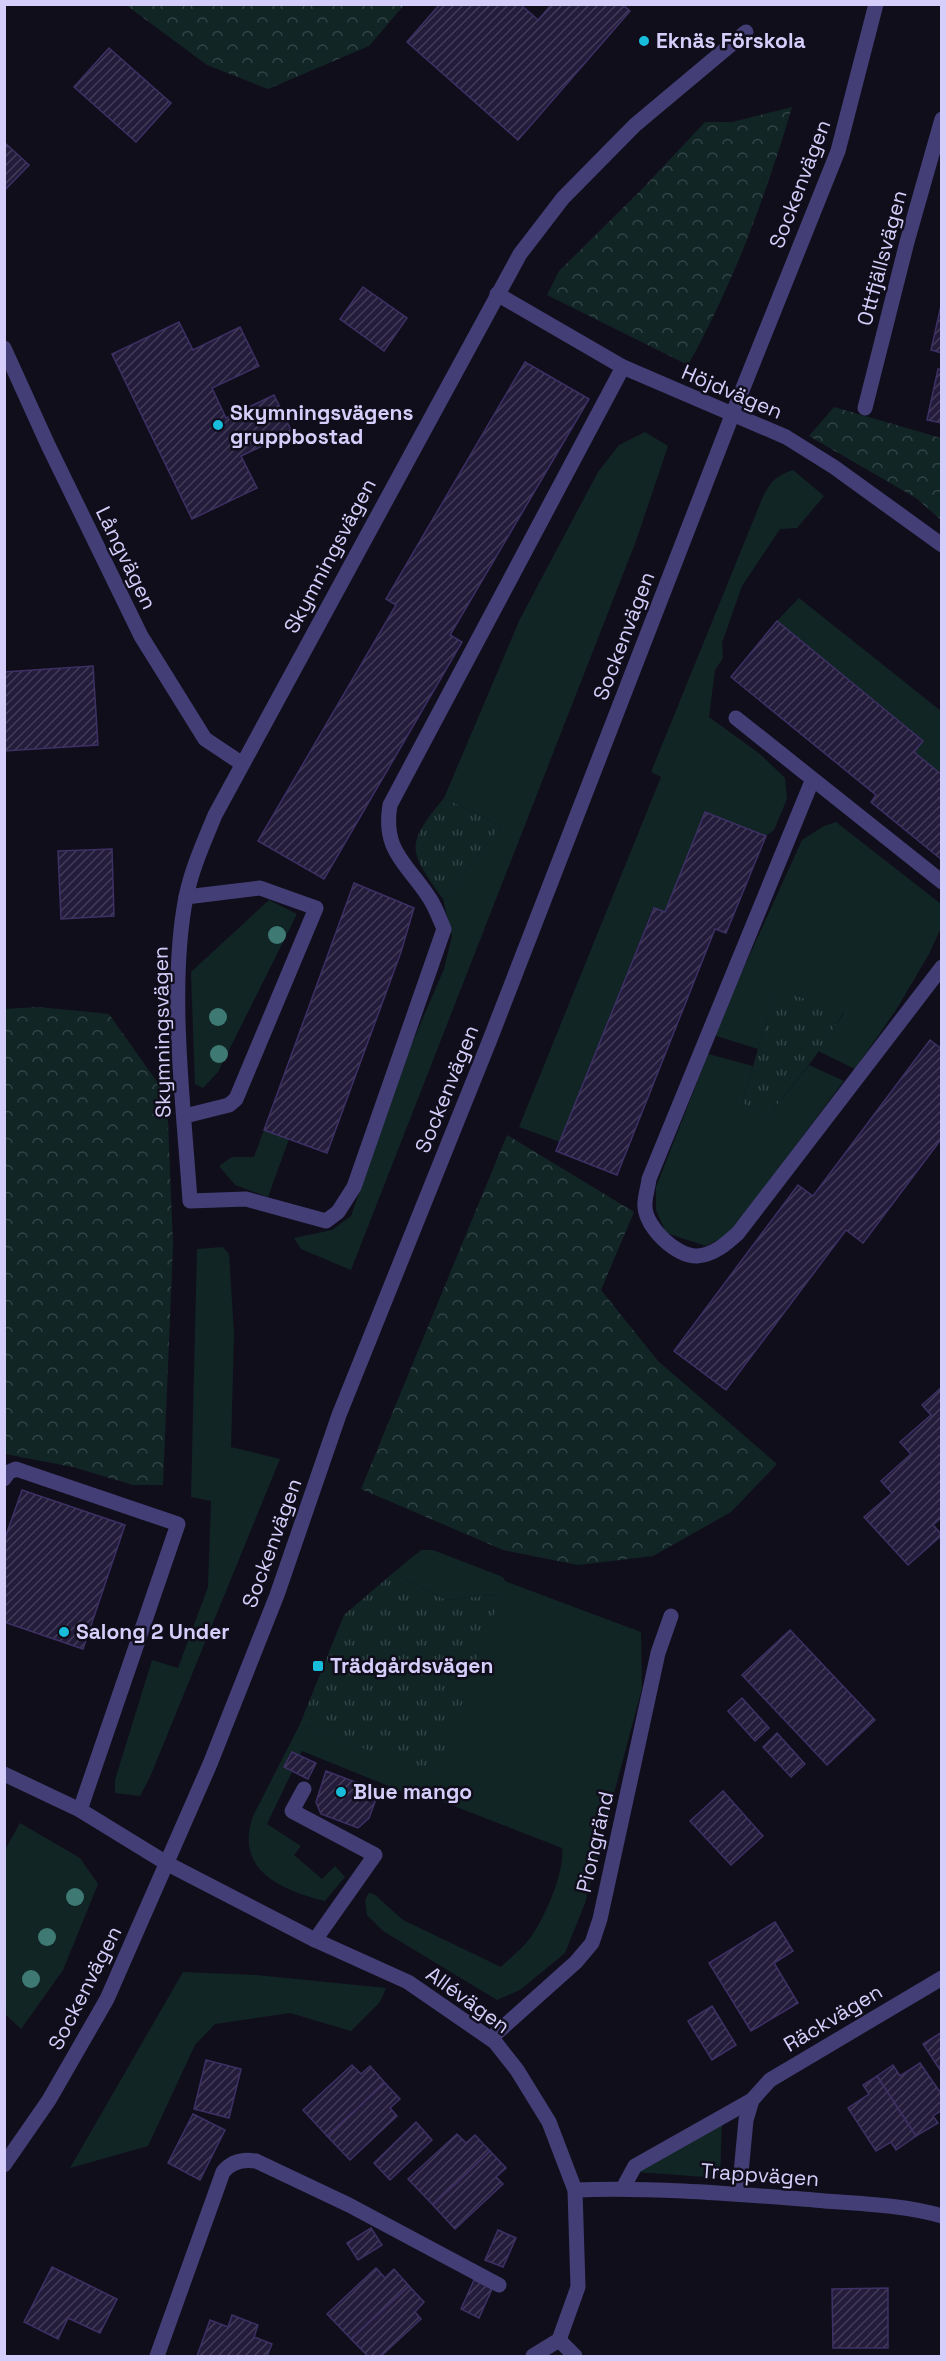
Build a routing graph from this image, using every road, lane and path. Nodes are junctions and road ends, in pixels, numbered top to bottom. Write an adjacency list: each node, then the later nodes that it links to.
1 (876, 4): 8 (street, Sockenvägen)
2 (746, 32): 4 (street, Skymningsvägen)
3 (942, 119): 7 (street, Ottfjällsvägen)
4 (497, 294): 6 (street, Höjdvägen); 11 (street, Skymningsvägen)
5 (4, 348): 11 (street, Långvägen)
6 (623, 367): 8 (street, Höjdvägen); 16 (street, Skymningsvägen)
7 (865, 408)
8 (733, 413): 9 (street, Höjdvägen); 22 (street, Sockenvägen)
9 (942, 545)
10 (736, 718): 12 (street)
11 (241, 763): 14 (street, Skymningsvägen)
12 (812, 781): 13 (street); 15 (street)
13 (942, 882)
14 (186, 897): 16 (street, Skymningsvägen); 16 (street)
15 (942, 967)
16 (185, 1116)
17 (4, 1479): 21 (street)
18 (671, 1616): 25 (street, Piongränd)
19 (4, 1774): 21 (street)
20 (304, 1789): 23 (street)
21 (80, 1810): 22 (street)
22 (168, 1864): 23 (street, Allévägen); 27 (street, Sockenvägen)
23 (315, 1940): 25 (street, Allévägen)
24 (942, 1978): 26 (street, Räckvägen)
25 (491, 2038): 29 (street, Allévägen)
26 (752, 2100): 28 (street, Räckvägen); 30 (street)
27 (4, 2165)
28 (623, 2188): 29 (street, Trappvägen); 30 (street, Trappvägen)
29 (574, 2190): 33 (street, Allévägen)
30 (739, 2194): 31 (street, Trappvägen)
31 (942, 2216)
32 (499, 2285): 34 (street)
33 (559, 2340): 35 (street); 36 (street)
34 (157, 2356)
35 (533, 2356)
36 (575, 2356)

